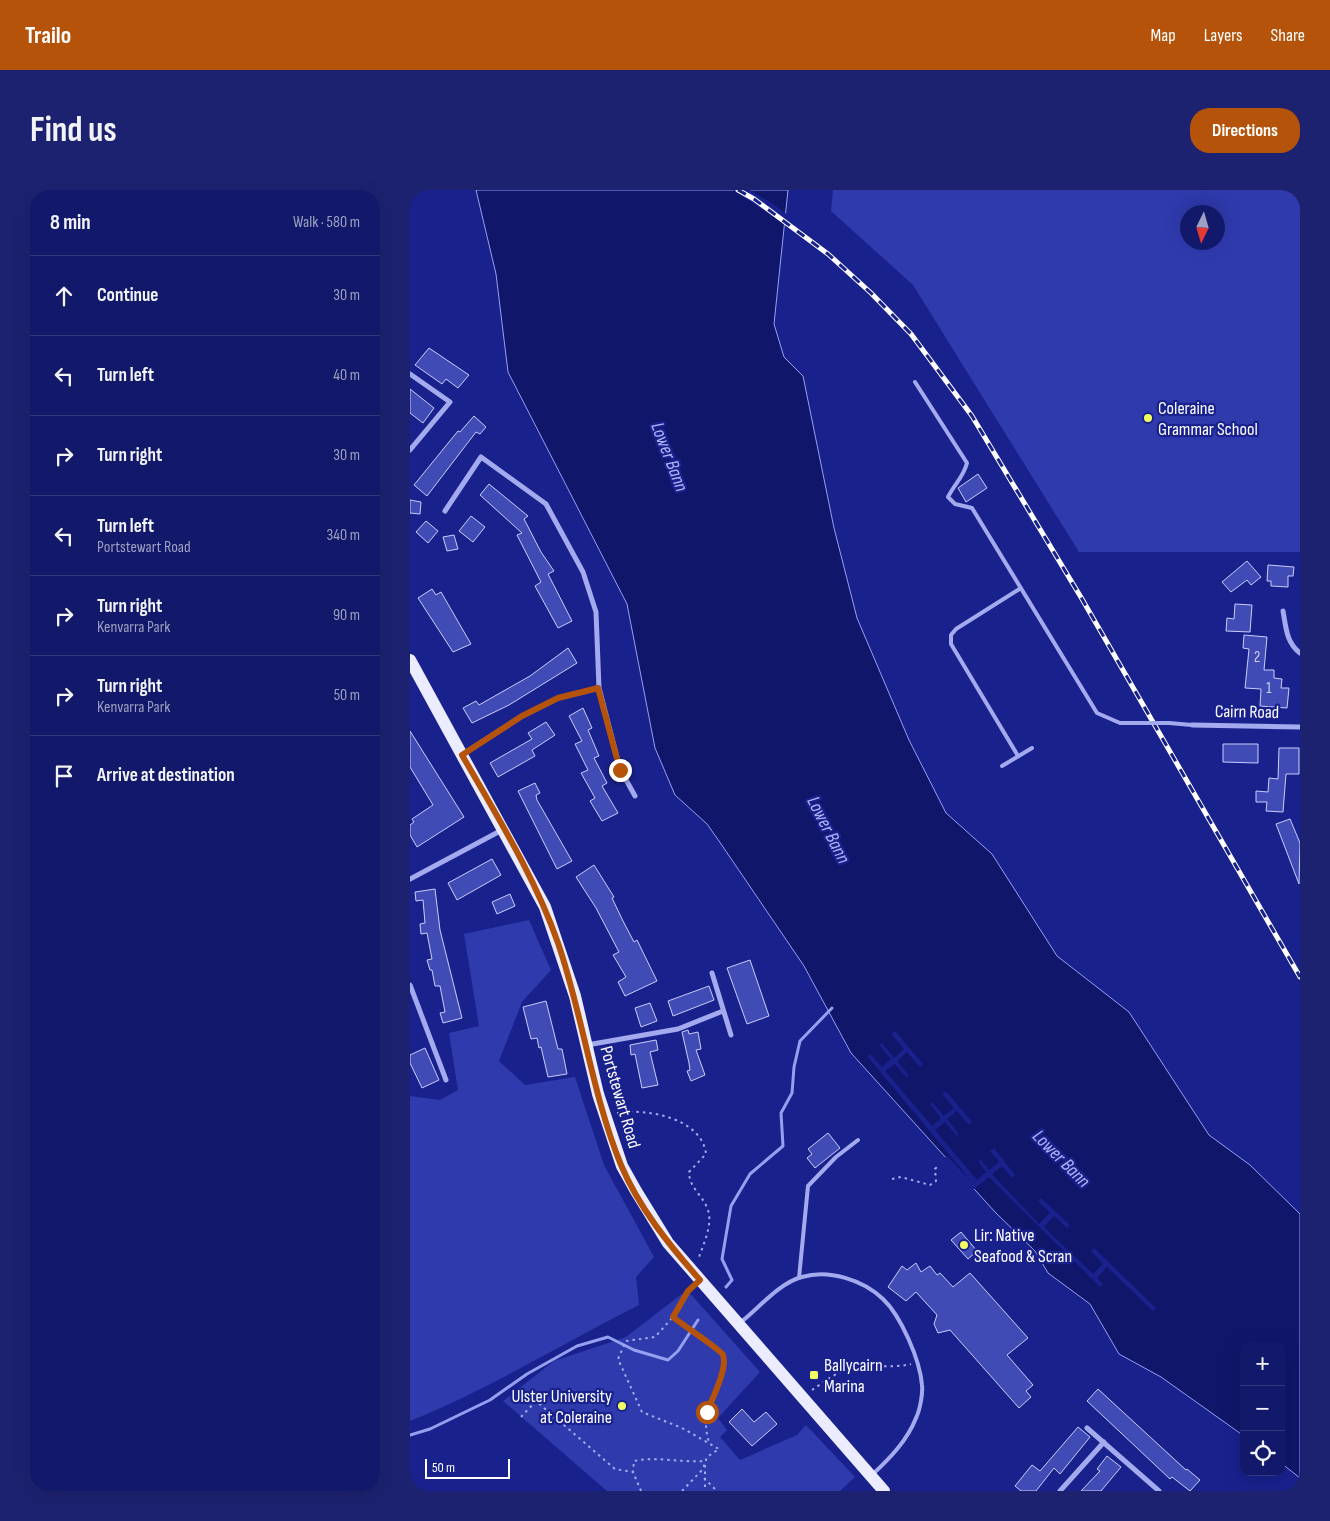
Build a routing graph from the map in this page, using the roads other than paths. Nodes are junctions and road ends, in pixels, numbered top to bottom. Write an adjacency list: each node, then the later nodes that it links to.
1 (410, 374): 3 (street)
2 (915, 382): 5 (lane)
3 (410, 450)
4 (445, 511): 9 (street)
5 (1021, 588): 10 (lane, bridge); 14 (lane)
6 (1283, 611): 7 (street)
7 (1300, 653)
8 (410, 660): 13 (main road, Portstewart Road)
9 (598, 688): 13 (street); 16 (street)
10 (1192, 724): 11 (street, Cairn Road)
11 (1300, 727)
12 (1032, 748): 14 (lane)
13 (462, 755): 17 (main road, Portstewart Road)
14 (1018, 756): 15 (lane)
15 (1002, 766)
16 (636, 796)
17 (504, 829): 18 (street); 24 (main road, Portstewart Road)
18 (410, 879)
19 (712, 973): 22 (street)
20 (410, 985): 21 (street)
21 (412, 998): 25 (street)
22 (723, 1011): 23 (street); 24 (street)
23 (730, 1035)
24 (587, 1045): 28 (main road, Portstewart Road)
25 (446, 1080)
26 (858, 1140): 27 (lane)
27 (799, 1278): 28 (lane); 31 (lane)
28 (738, 1325): 31 (main road, Portstewart Road)
29 (1087, 1428): 30 (street)
30 (1104, 1442): 33 (street); 34 (street)
31 (871, 1476): 32 (main road, Portstewart Road)
32 (884, 1491)
33 (1060, 1491)
34 (1159, 1491)

